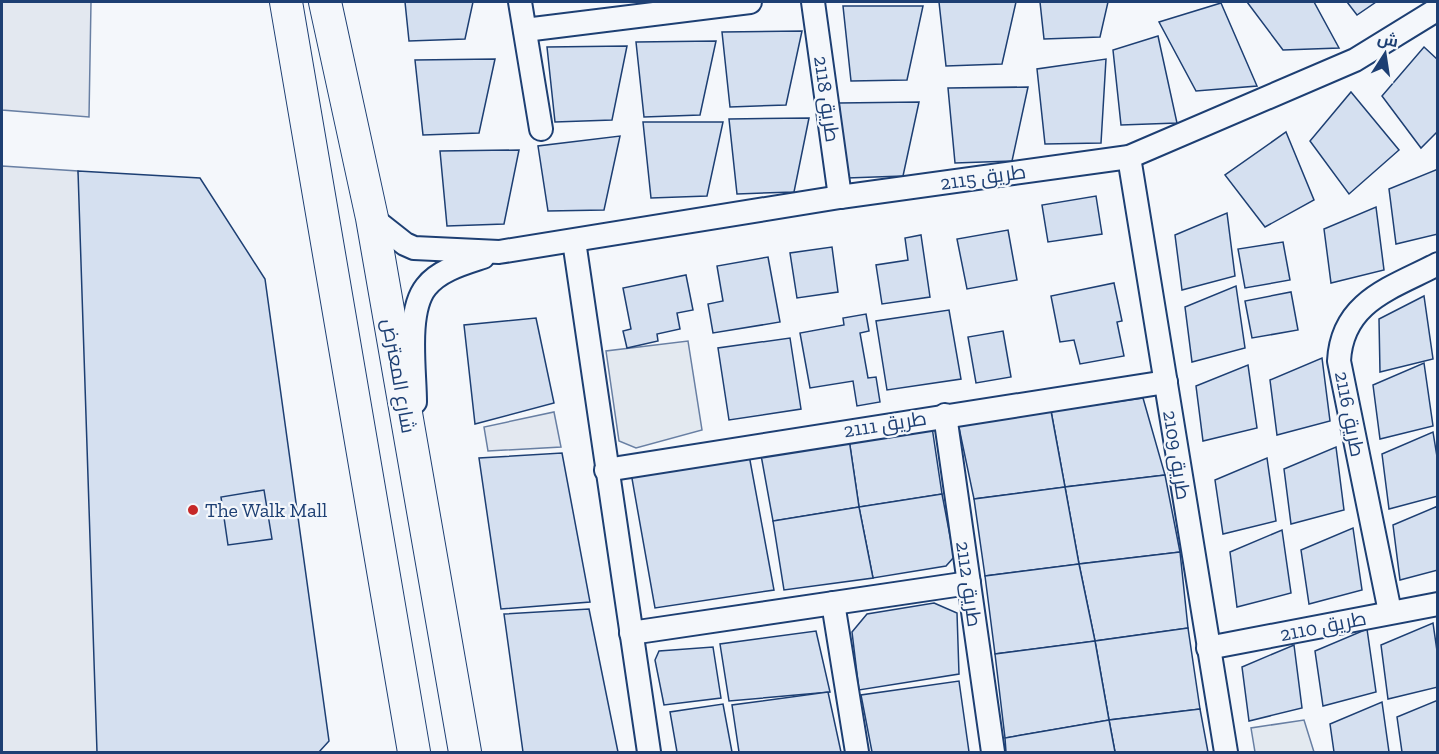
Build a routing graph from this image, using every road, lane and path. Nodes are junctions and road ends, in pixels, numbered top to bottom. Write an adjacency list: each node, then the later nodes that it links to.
1 (286, 2): 24 (street)
2 (325, 2): 11 (street, شارع المعترض)
3 (520, 2): 7 (street)
4 (750, 2): 7 (street)
5 (813, 2): 10 (street, طريق 2118)
6 (1437, 9): 9 (street, طريق 2115)
7 (525, 30): 8 (street)
8 (541, 129)
9 (1129, 157): 10 (street, طريق 2115); 15 (street, طريق 2109)
10 (840, 197): 12 (street, طريق 2115)
11 (372, 218): 13 (street, طريق 2115); 17 (street, شارع المعترض)
12 (574, 241): 13 (street, طريق 2115); 18 (street)
13 (499, 252): 17 (street, طريق 2115)
14 (1437, 264): 22 (street, طريق 2116)
15 (1166, 382): 16 (street, طريق 2111); 25 (street, طريق 2109)
16 (945, 415): 18 (street, طريق 2111); 19 (street, طريق 2112)
17 (414, 461): 28 (street, شارع المعترض)
18 (606, 470): 23 (street)
19 (969, 583): 20 (street); 31 (street, طريق 2112)
20 (832, 603): 23 (street); 30 (street)
21 (1437, 604): 22 (street, طريق 2110)
22 (1390, 612): 25 (street, طريق 2110)
23 (631, 633): 29 (street)
24 (395, 637): 26 (street); 27 (street)
25 (1208, 648): 32 (street, طريق 2109)
26 (398, 753)
27 (414, 753)
28 (465, 753)
29 (649, 753)
30 (857, 753)
31 (993, 753)
32 (1226, 753)

